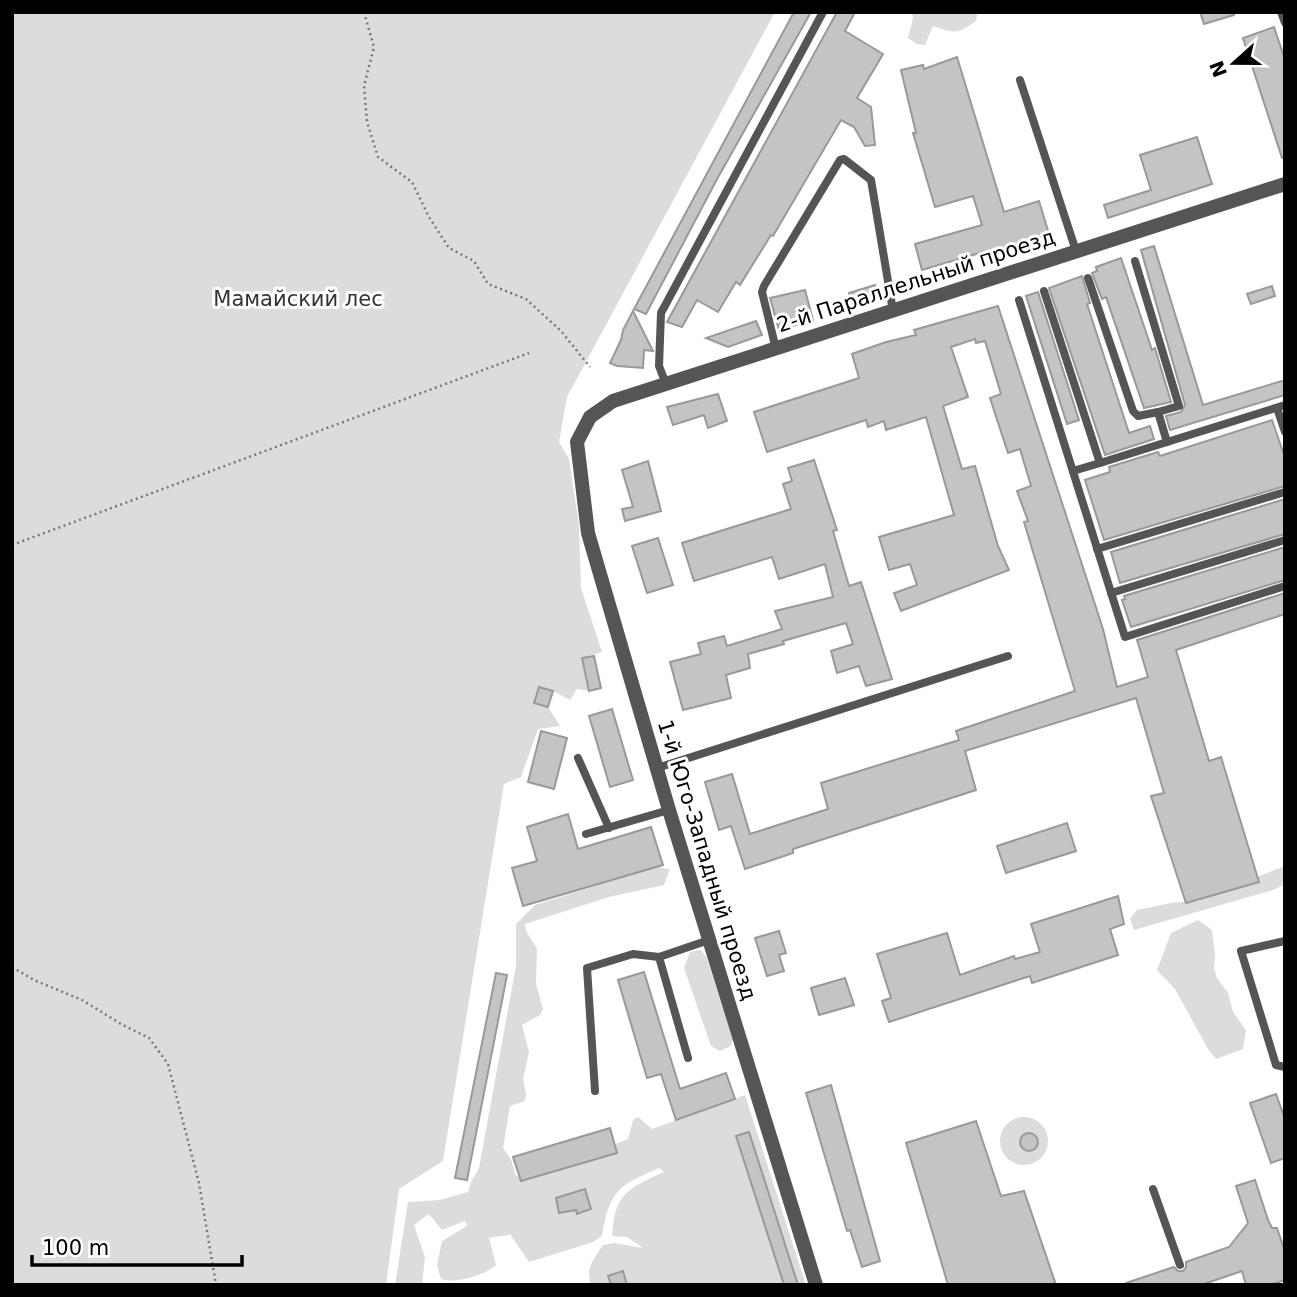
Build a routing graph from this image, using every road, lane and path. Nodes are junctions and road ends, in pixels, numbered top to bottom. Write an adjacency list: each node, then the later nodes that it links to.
1 (364, 12): 15 (path)
2 (823, 12): 16 (lane)
3 (1281, 12): 4 (lane)
4 (1285, 23)
5 (1020, 80): 7 (lane)
6 (1285, 184): 7 (street, 2-й Параллельный проезд)
7 (1076, 251): 12 (street, 2-й Параллельный проезд)
8 (1135, 261): 18 (lane)
9 (1088, 278): 18 (lane)
10 (1045, 291): 22 (lane)
11 (1019, 300): 23 (lane)
12 (892, 311): 13 (street, 2-й Параллельный проезд); 13 (lane)
13 (776, 349): 16 (street, 2-й Параллельный проезд)
14 (528, 353): 26 (path)
15 (590, 367)
16 (666, 384): 20 (street, 2-й Параллельный проезд)
17 (1281, 406): 19 (lane); 21 (lane)
18 (1158, 412): 21 (lane)
19 (1285, 432)
20 (577, 442): 32 (street, 1-й Юго-Западный проезд)
21 (1167, 442): 22 (lane)
22 (1100, 463): 23 (lane)
23 (1073, 471): 27 (lane)
24 (1285, 492): 27 (lane)
25 (1285, 540): 29 (lane)
26 (12, 545)
27 (1097, 549): 29 (lane)
28 (1285, 586): 29 (lane)
29 (1111, 593)
30 (1008, 656): 32 (lane)
31 (578, 758): 34 (lane)
32 (656, 768): 33 (street, 1-й Юго-Западный проезд)
33 (669, 810): 34 (lane); 36 (street, 1-й Юго-Западный проезд)
34 (610, 828): 35 (lane)
35 (586, 834)
36 (709, 940): 38 (lane); 46 (street, 1-й Юго-Западный проезд)
37 (1285, 941): 41 (lane)
38 (659, 957): 40 (lane); 42 (lane)
39 (12, 967): 45 (path)
40 (688, 1058)
41 (1285, 1066)
42 (595, 1091)
43 (1153, 1189): 44 (lane)
44 (1180, 1265)
45 (216, 1285)
46 (816, 1285)

